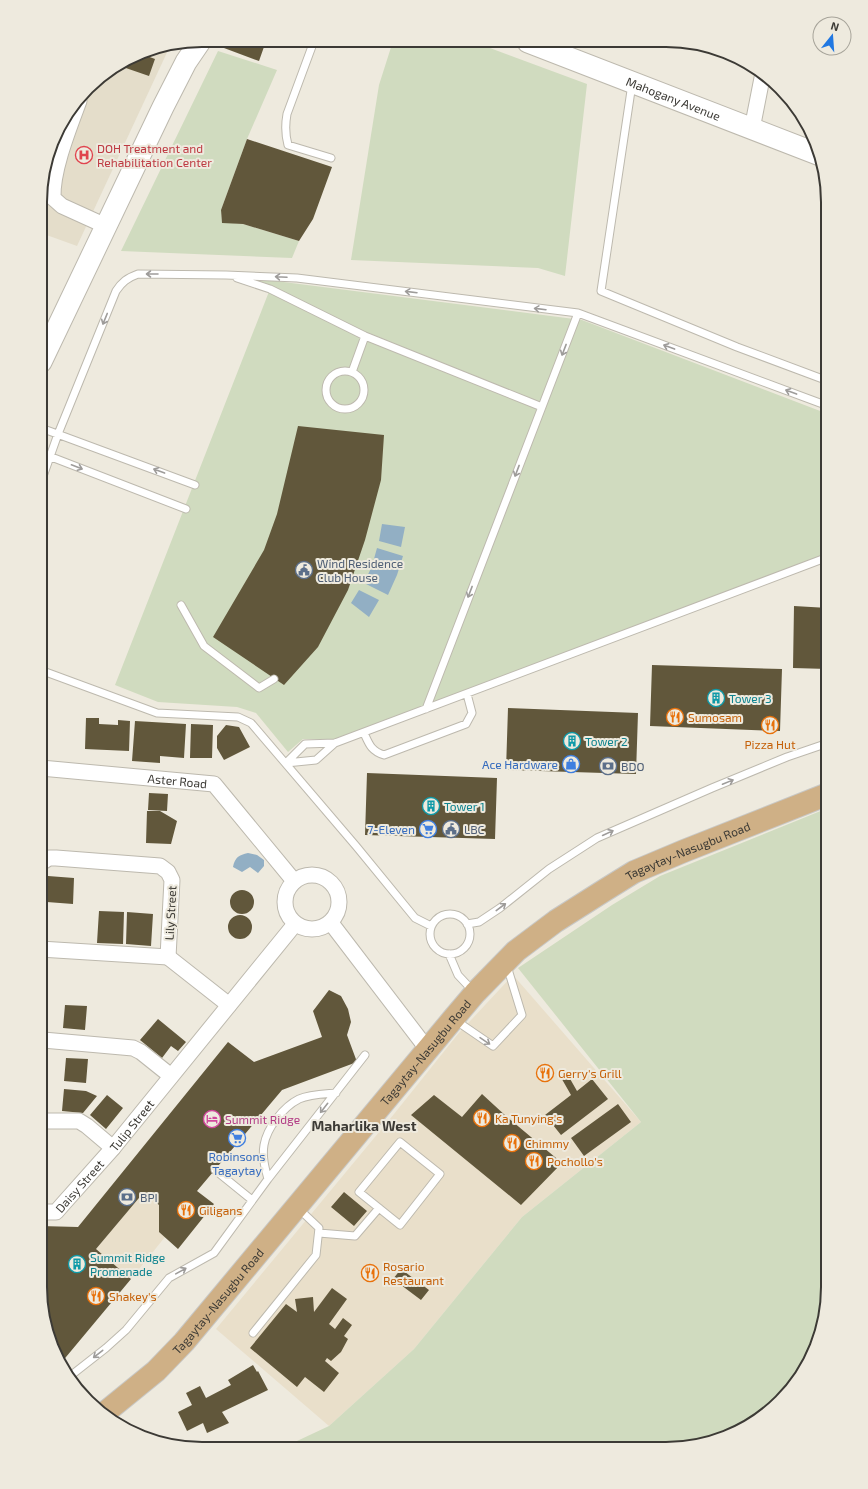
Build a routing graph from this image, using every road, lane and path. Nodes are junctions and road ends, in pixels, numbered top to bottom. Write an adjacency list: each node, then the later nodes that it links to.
1 (196, 47): 10 (main road)
2 (312, 47): 9 (lane)
3 (541, 47): 5 (main road, Mahogany Avenue)
4 (762, 80): 6 (street)
5 (632, 82): 6 (main road, Mahogany Avenue); 16 (lane)
6 (752, 129): 8 (main road, Mahogany Avenue)
7 (64, 131): 10 (street)
8 (813, 152)
9 (331, 158)
10 (106, 226): 14 (main road)
11 (226, 275): 12 (lane, one-way to 11); 13 (lane); 20 (lane, one-way to 20)
12 (578, 314): 17 (lane, one-way to 12); 18 (lane, one-way to 18)
13 (365, 336): 15 (lane); 18 (lane)
14 (47, 349)
15 (352, 372): 15 (lane)
16 (821, 378)
17 (821, 403)
18 (542, 407): 31 (lane, one-way to 31)
19 (47, 430): 20 (lane)
20 (58, 434): 22 (lane); 24 (lane, one-way to 20)
21 (47, 455): 22 (lane)
22 (50, 456): 23 (lane); 25 (lane, one-way to 25)
23 (47, 465)
24 (195, 485)
25 (186, 508)
26 (821, 560): 30 (lane)
27 (181, 604): 29 (lane)
28 (47, 672): 35 (lane)
29 (274, 679)
30 (467, 694): 31 (lane); 32 (lane)
31 (426, 709): 32 (lane)
32 (364, 733): 33 (lane)
33 (335, 744): 35 (lane); 35 (lane)
34 (821, 745): 42 (lane, one-way to 34)
35 (286, 763): 43 (lane)
36 (47, 769): 39 (street, Aster Road)
37 (821, 797): 47 (main road, Tagaytay-Nasugbu Road)
38 (47, 859): 46 (street, Lily Street)
39 (294, 881): 40 (street); 41 (street)
40 (331, 923): 41 (street); 52 (street)
41 (295, 924): 49 (street, Tulip Street)
42 (467, 924): 43 (lane); 45 (lane)
43 (431, 926): 45 (lane)
44 (47, 949): 46 (street, Lily Street)
45 (449, 954): 48 (lane)
46 (168, 958): 49 (street)
47 (506, 962): 48 (main road, Tagaytay-Nasugbu Road); 50 (lane, one-way to 47)
48 (475, 993): 50 (main road, Tagaytay-Nasugbu Road)
49 (229, 1005): 54 (street, Tulip Street)
50 (453, 1019): 52 (main road, Tagaytay-Nasugbu Road)
51 (47, 1040): 54 (street)
52 (428, 1050): 61 (main road, Tagaytay-Nasugbu Road)
53 (365, 1056): 55 (lane)
54 (171, 1076): 57 (street, Tulip Street)
55 (336, 1092): 59 (lane, one-way to 59); 59 (lane)
56 (47, 1121): 57 (street, Tulip Street)
57 (113, 1148): 63 (street, Daisy Street)
58 (214, 1170): 60 (lane)
59 (268, 1179): 60 (lane)
60 (252, 1200): 66 (lane)
61 (297, 1207): 64 (lane); 67 (main road, Tagaytay-Nasugbu Road)
62 (379, 1208): 62 (lane); 64 (lane)
63 (47, 1212)
64 (319, 1233): 65 (lane)
65 (252, 1333)
66 (73, 1374)
67 (108, 1410)

